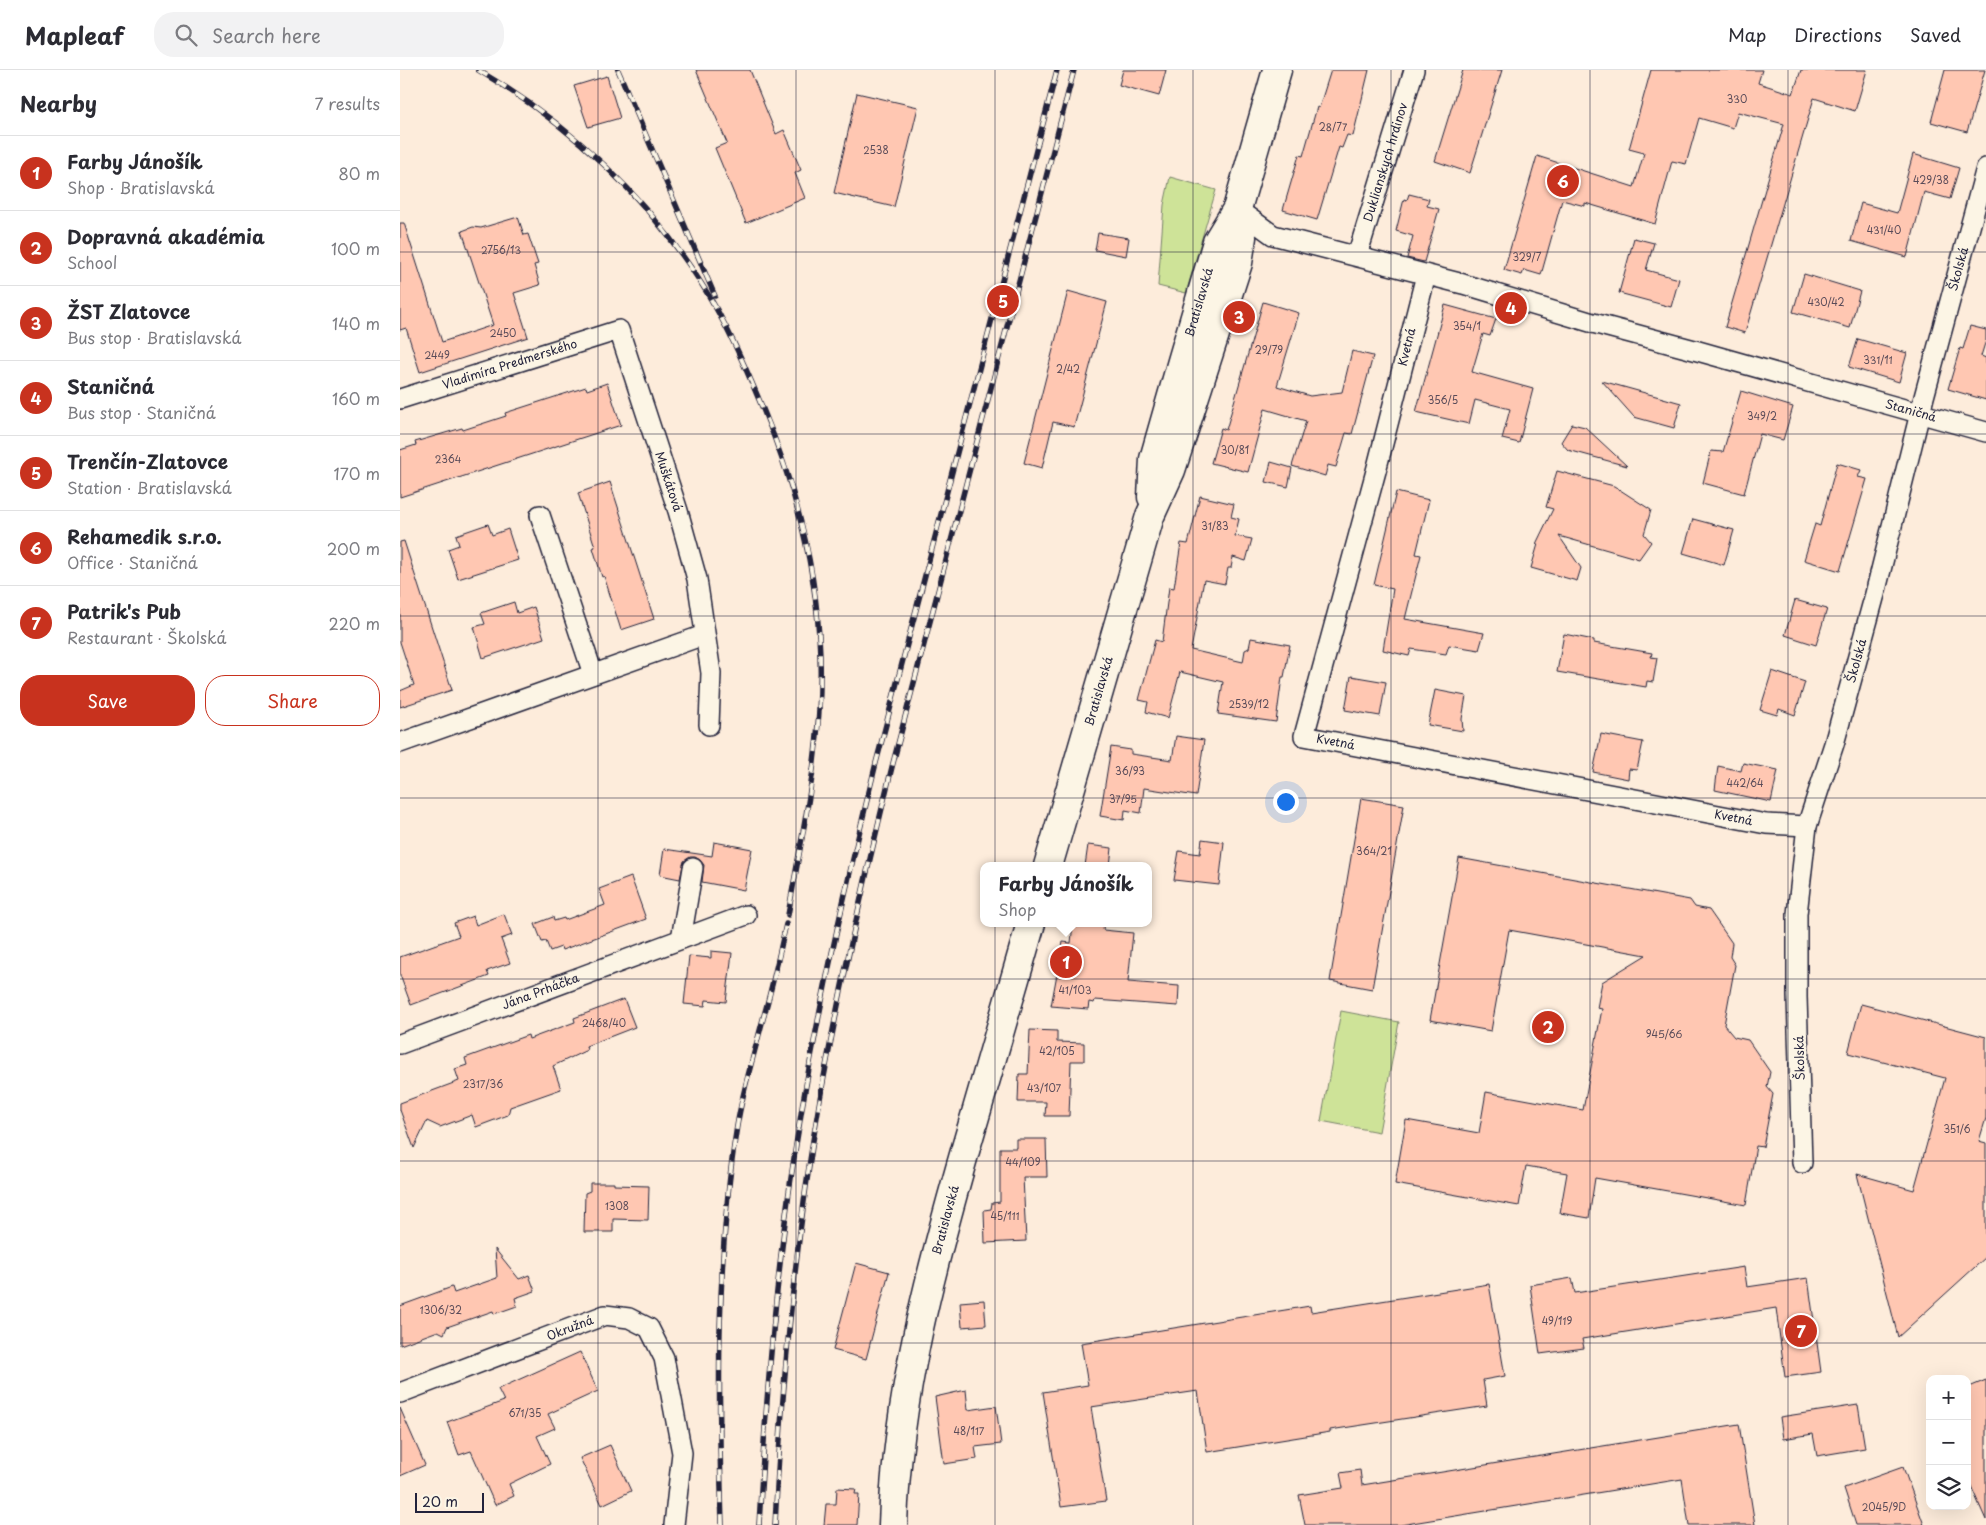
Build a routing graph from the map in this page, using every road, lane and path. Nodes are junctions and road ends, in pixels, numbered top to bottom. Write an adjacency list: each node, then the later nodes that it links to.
1 (1277, 70): 4 (main road, Bratislavská)
2 (1414, 70): 5 (street, Duklianskych hrdinov)
3 (1986, 168): 9 (street, Školská)
4 (1236, 209): 5 (street, Staničná); 17 (main road, Bratislavská)
5 (1357, 256): 6 (street, Staničná)
6 (1426, 275): 9 (street, Staničná); 16 (street, Kvetná)
7 (619, 330): 8 (street, Vladimíra Predmerského); 12 (street, Muškátová)
8 (400, 399)
9 (1920, 414): 10 (street, Staničná); 16 (street, Školská)
10 (1986, 432)
11 (540, 515): 13 (street)
12 (704, 635): 13 (street); 14 (street, Muškátová)
13 (593, 674): 15 (street)
14 (709, 725)
15 (400, 743)
16 (1807, 826): 23 (street, Školská)
17 (1049, 862)
18 (693, 868): 21 (street)
19 (746, 915): 21 (street, Jána Prháčka)
20 (1030, 927): 26 (main road, Bratislavská)
21 (681, 939): 22 (street, Jána Prháčka)
22 (400, 1044)
23 (1802, 1163)
24 (400, 1393): 25 (street, Okružná)
25 (674, 1525)
26 (893, 1525)

